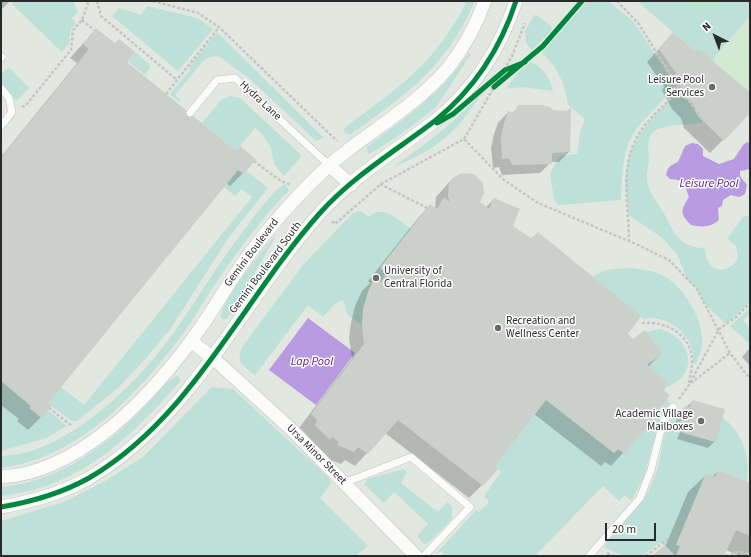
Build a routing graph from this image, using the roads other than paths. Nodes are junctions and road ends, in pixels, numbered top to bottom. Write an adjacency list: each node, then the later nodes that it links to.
1 (485, 1): 6 (street, Gemini Boulevard)
2 (516, 1): 7 (street, Gemini Boulevard South)
3 (1, 88): 5 (lane)
4 (190, 114): 6 (lane, Hydra Lane)
5 (1, 126)
6 (330, 166): 7 (street); 8 (street, Gemini Boulevard)
7 (351, 185): 9 (street, Gemini Boulevard South)
8 (191, 341): 9 (street, Ursa Minor Street); 11 (street, Gemini Boulevard)
9 (213, 358): 12 (street, Ursa Minor Street); 13 (street, Gemini Boulevard South)
10 (673, 407): 16 (lane)
11 (1, 478)
12 (344, 483): 14 (street, Ursa Minor Street); 15 (lane)
13 (1, 507)
14 (416, 556)
15 (424, 556)
16 (589, 556)

